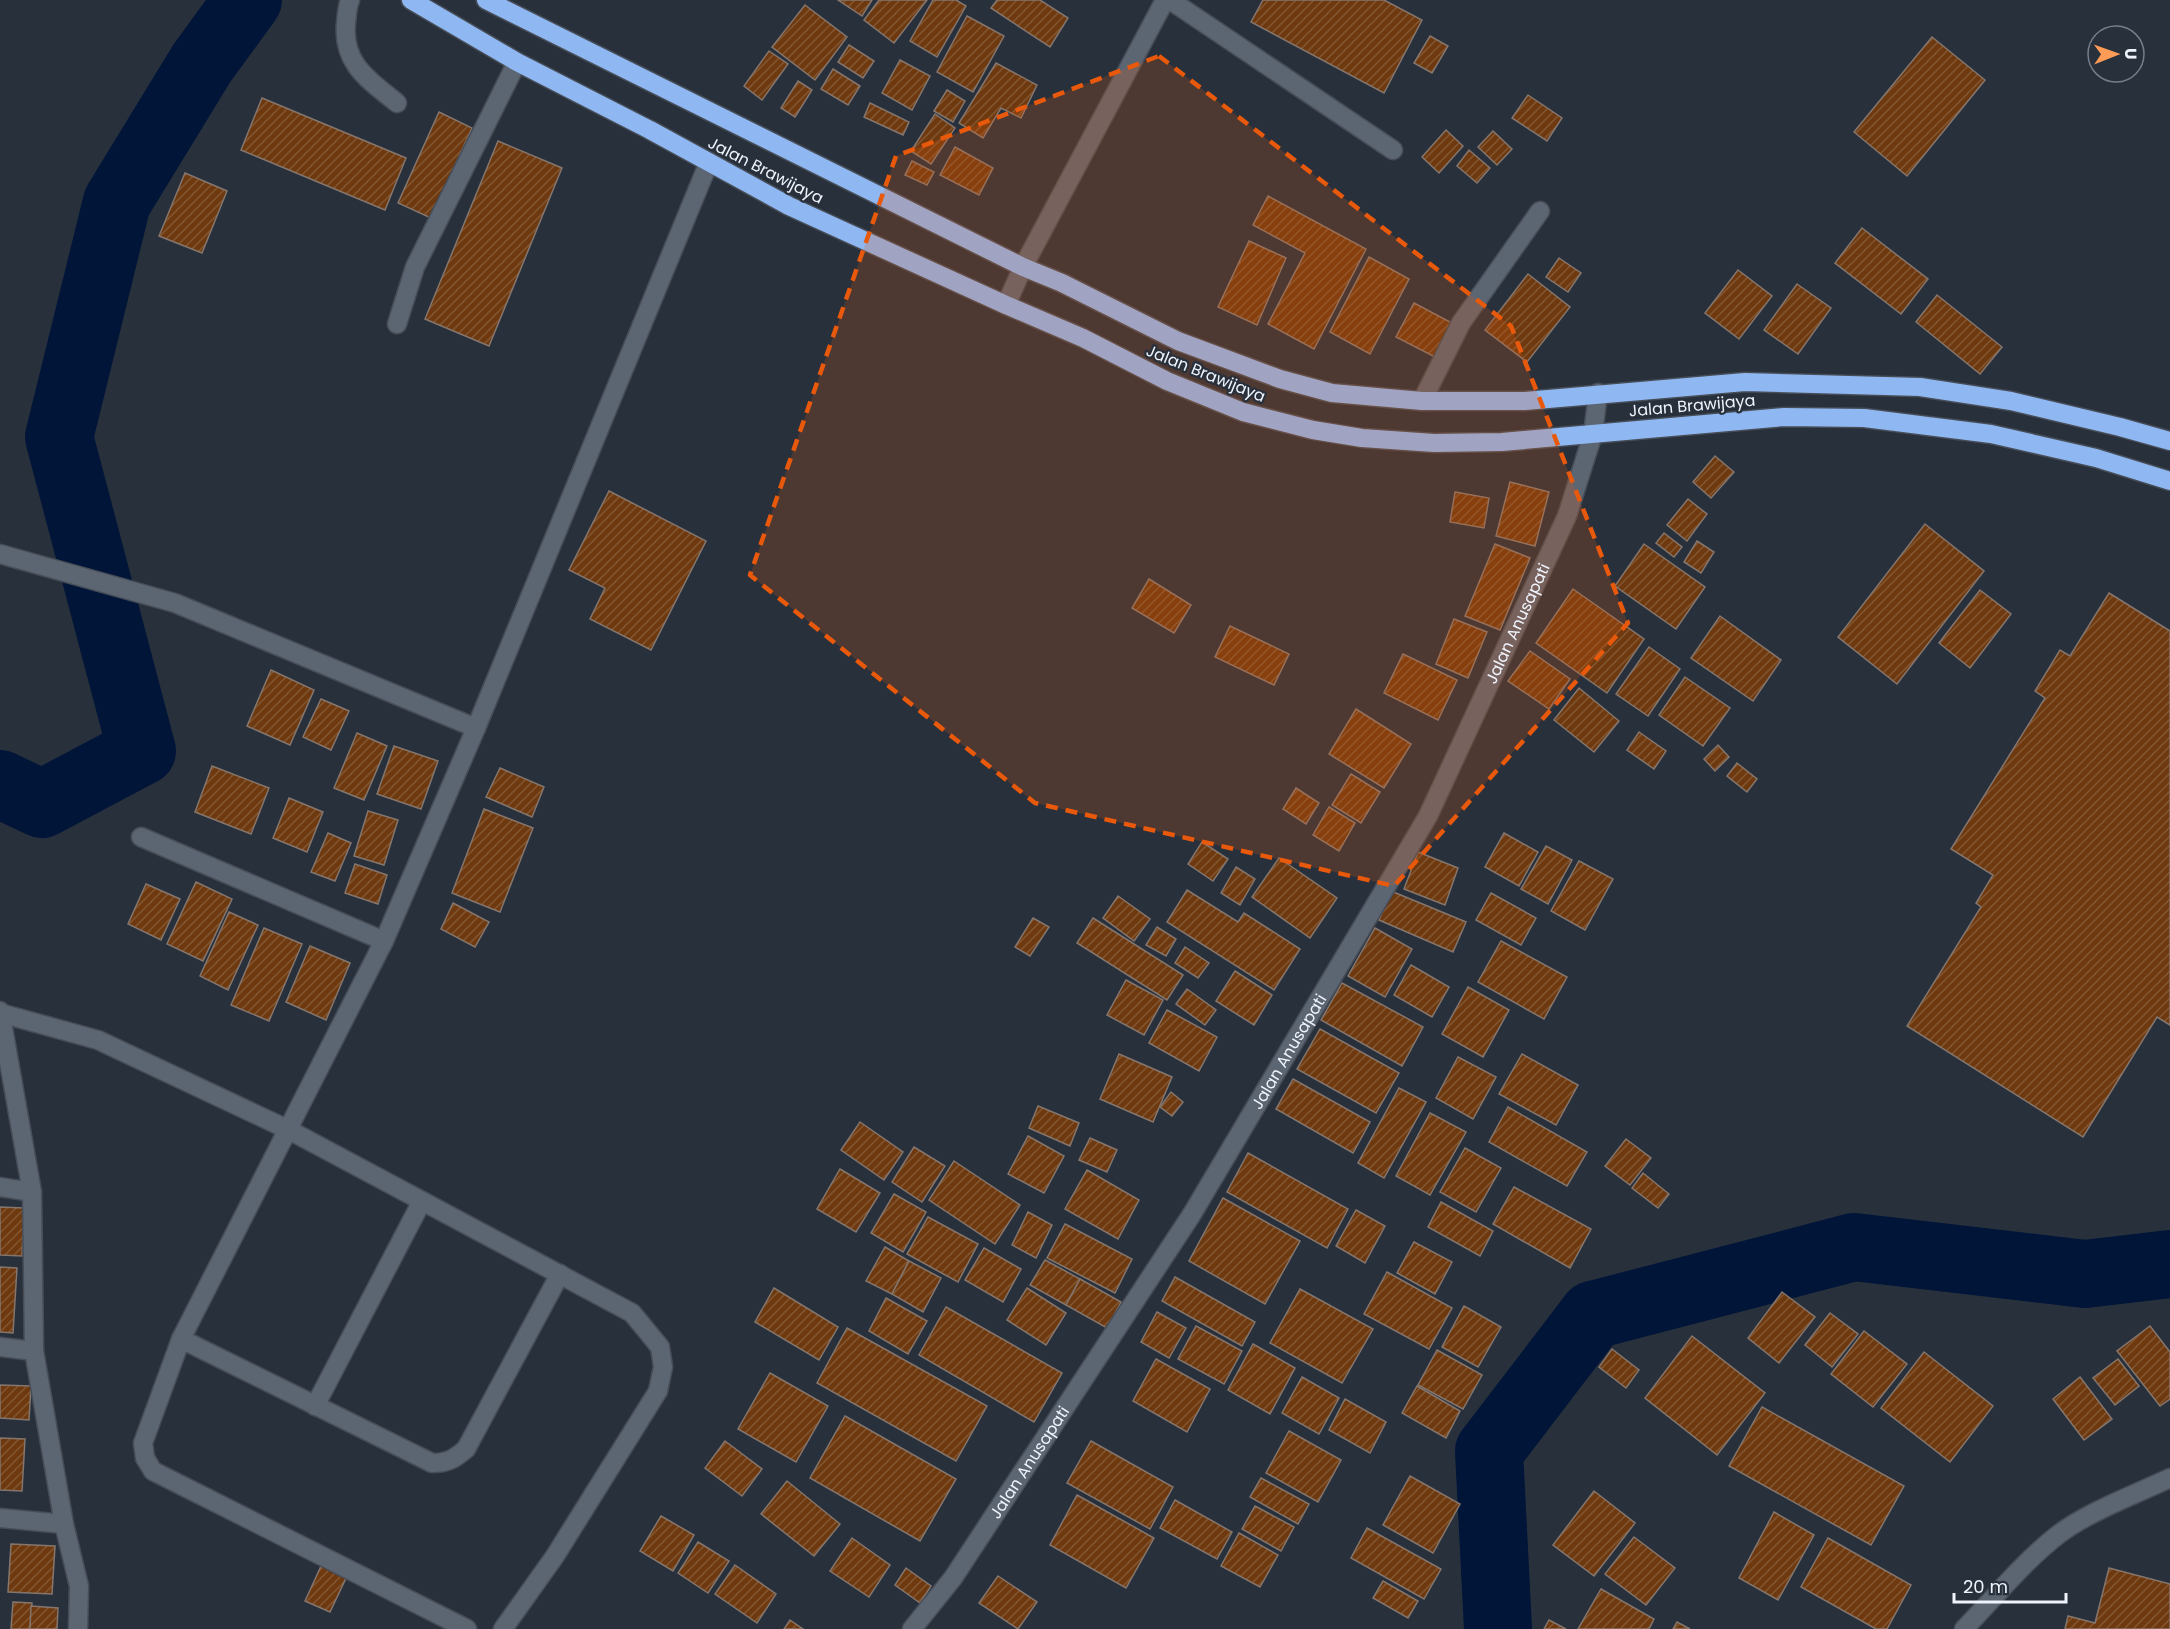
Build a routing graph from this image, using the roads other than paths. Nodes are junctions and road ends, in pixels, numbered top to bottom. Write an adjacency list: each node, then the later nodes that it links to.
1 (350, 0): 7 (street)
2 (411, 0): 6 (highway, Jalan Brawijaya)
3 (486, 0): 11 (highway, Jalan Brawijaya)
4 (1165, 0): 11 (street)
5 (1170, 0): 8 (street)
6 (517, 62): 9 (highway, Jalan Brawijaya); 13 (street)
7 (397, 103)
8 (1393, 150)
9 (709, 162): 12 (highway, Jalan Brawijaya); 20 (street)
10 (1540, 211): 15 (street)
11 (1023, 267): 12 (street); 15 (highway, Jalan Brawijaya)
12 (1006, 306): 16 (highway, Jalan Brawijaya)
13 (397, 324)
14 (1598, 393): 15 (highway, Jalan Brawijaya); 16 (street, Jalan Anusapati); 17 (highway, Jalan Brawijaya)
15 (1422, 401)
16 (1593, 434): 18 (highway, Jalan Brawijaya); 39 (street, Jalan Anusapati)
17 (2170, 441)
18 (2170, 481)
19 (0, 554): 20 (street)
20 (476, 728): 22 (street)
21 (141, 837): 22 (street)
22 (384, 941): 24 (street)
23 (0, 1012): 24 (street); 26 (street)
24 (289, 1130): 27 (street); 29 (street)
25 (0, 1187): 26 (street)
26 (32, 1192): 31 (street)
27 (422, 1201): 28 (street); 32 (street)
28 (560, 1274): 32 (street); 38 (street)
29 (181, 1339): 32 (street); 37 (street)
30 (0, 1347): 31 (street)
31 (34, 1351): 35 (street)
32 (315, 1406)
33 (2170, 1478): 40 (street)
34 (0, 1518): 35 (street)
35 (64, 1524): 36 (street)
36 (78, 1629)
37 (467, 1629)
38 (503, 1629)
39 (912, 1629)
40 (1965, 1629)

